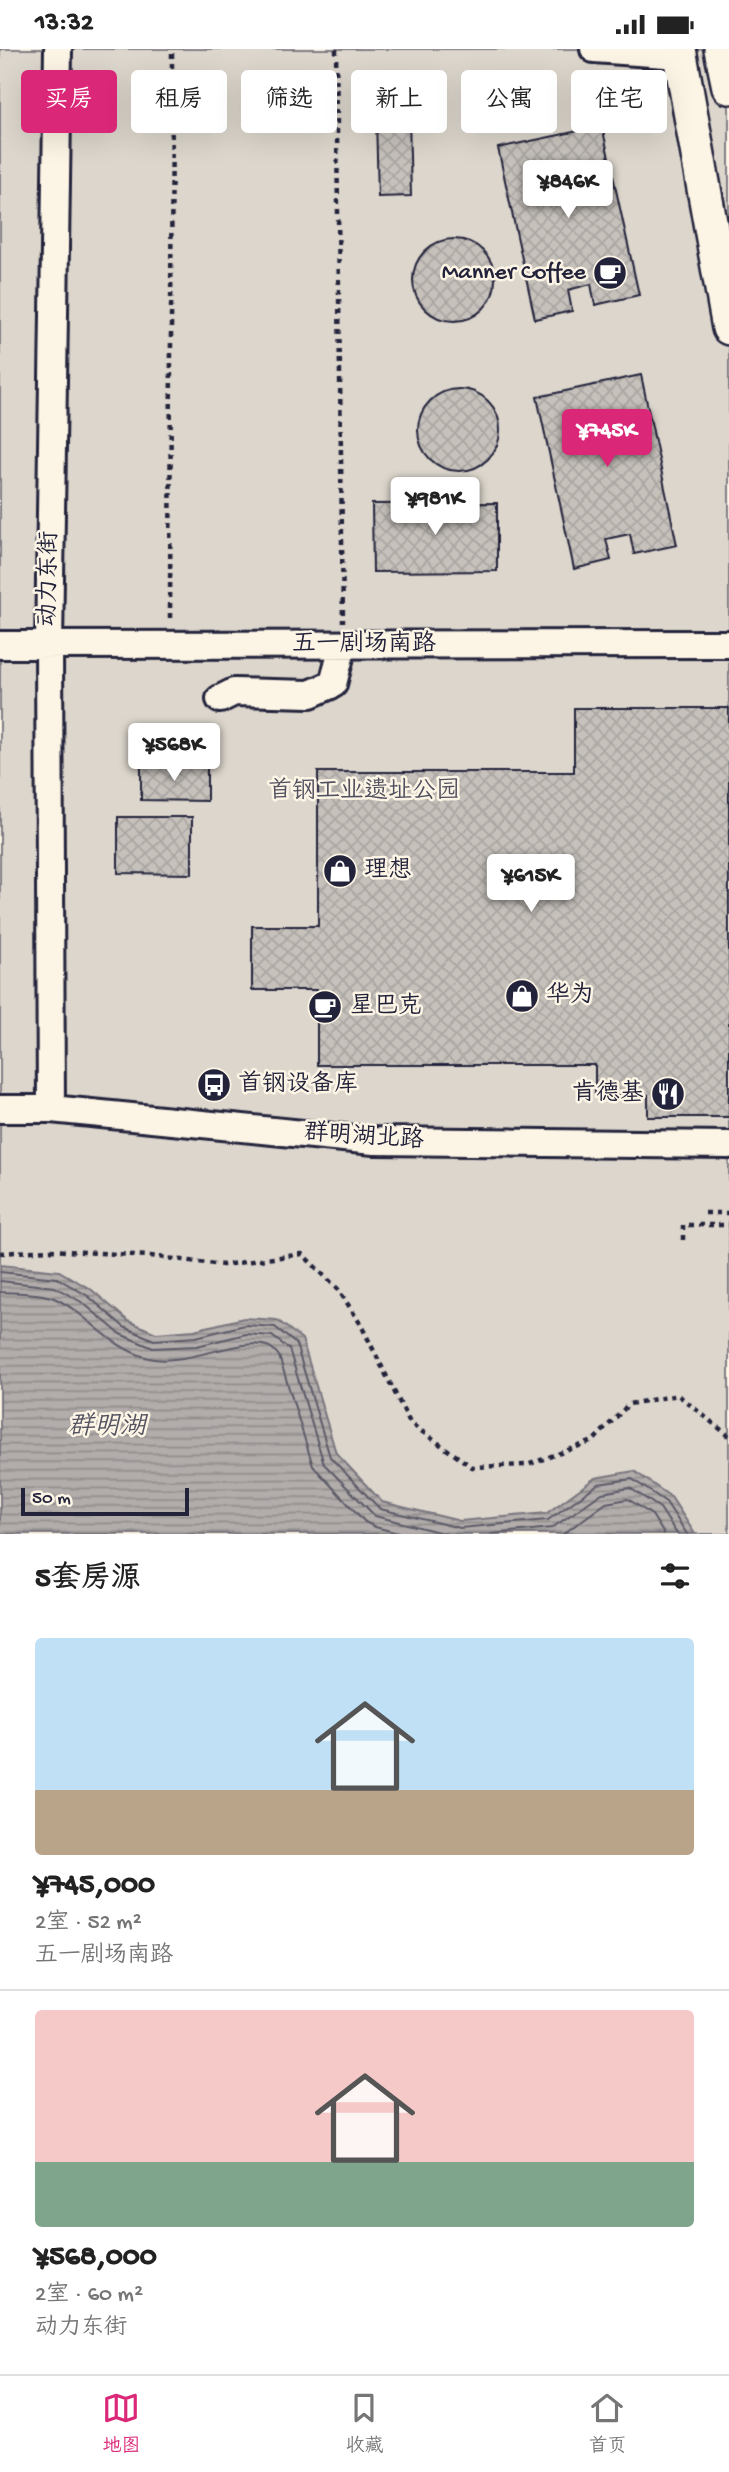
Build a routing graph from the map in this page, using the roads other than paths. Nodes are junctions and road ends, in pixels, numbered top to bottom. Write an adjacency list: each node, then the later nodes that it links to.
1 (58, 49): 9 (street, 动力东街)
2 (594, 49): 4 (street)
3 (721, 49): 5 (main road)
4 (680, 52): 6 (main road)
5 (729, 87)
6 (729, 328)
7 (729, 644): 10 (street, 五一剧场南路)
8 (0, 645): 9 (street, 五一剧场南路)
9 (49, 645): 10 (street, 五一剧场南路); 13 (street, 动力东街)
10 (343, 645): 11 (street)
11 (220, 699)
12 (0, 1109): 13 (street, 群明湖北路)
13 (51, 1109): 14 (street, 群明湖北路)
14 (729, 1145)

